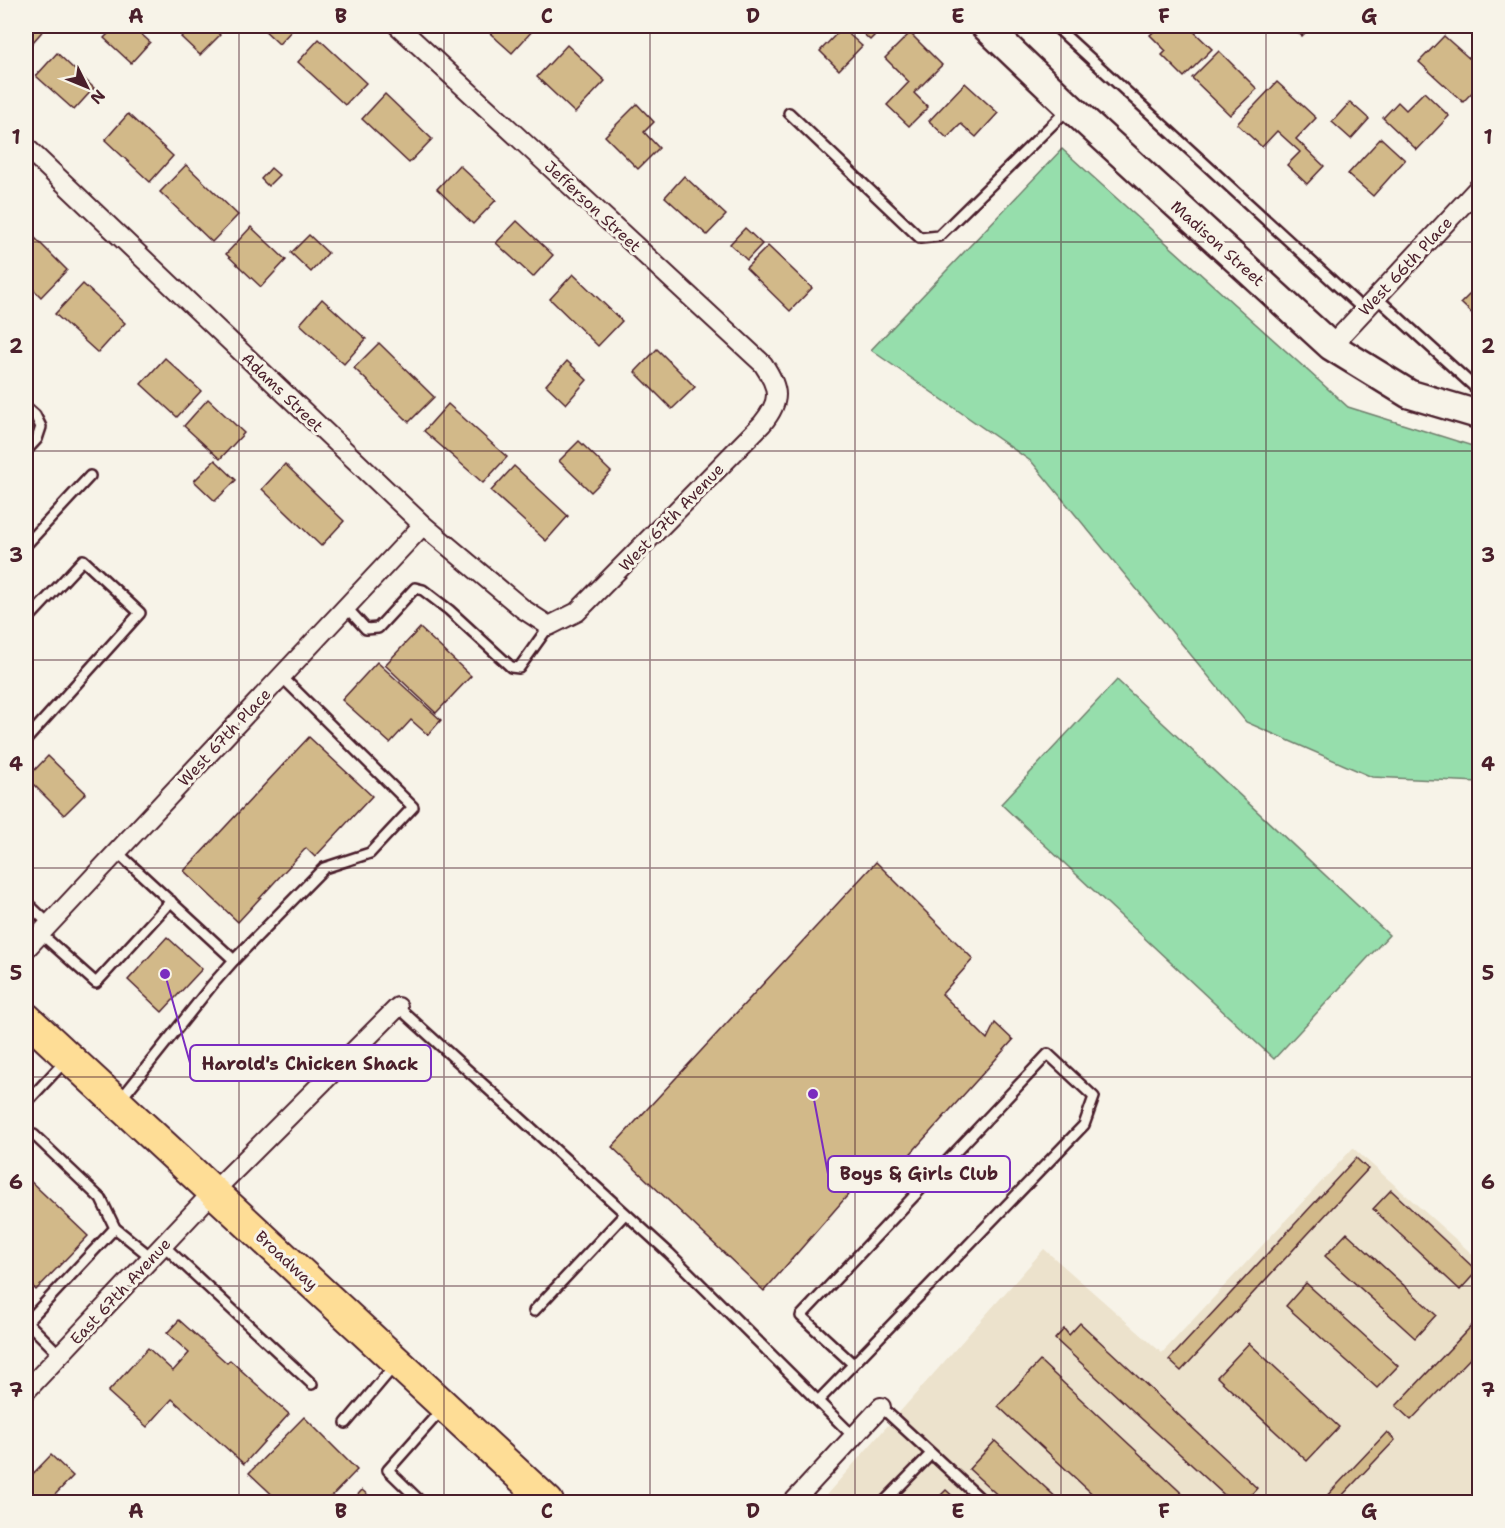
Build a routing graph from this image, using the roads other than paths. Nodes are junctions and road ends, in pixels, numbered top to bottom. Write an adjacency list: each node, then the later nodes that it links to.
1 (398, 26): 11 (street, Jefferson Street)
2 (985, 26): 4 (street, Madison Street)
3 (1055, 26): 8 (lane)
4 (1070, 107): 5 (lane); 9 (street, Madison Street)
5 (789, 113)
6 (26, 147): 16 (street, Adams Street)
7 (1479, 186): 8 (street, West 66th Place)
8 (1370, 304): 9 (street, West 66th Place); 10 (lane)
9 (1331, 346): 13 (street, Madison Street)
10 (1479, 392)
11 (777, 394): 20 (street, West 67th Avenue)
12 (26, 407): 14 (lane)
13 (1479, 415)
14 (26, 451)
15 (90, 476): 17 (lane)
16 (423, 525): 18 (street, West 67th Place); 20 (street, Adams Street)
17 (26, 545)
18 (346, 607): 20 (lane); 21 (street, West 67th Place)
19 (26, 621): 22 (lane)
20 (549, 626)
21 (281, 676): 23 (street, West 67th Place); 28 (lane)
22 (26, 740)
23 (117, 852): 24 (lane); 26 (street, West 67th Place)
24 (171, 901): 26 (lane); 28 (lane)
25 (26, 902): 26 (lane)
26 (45, 929): 27 (street, West 67th Place)
27 (26, 949)
28 (234, 960): 33 (lane)
29 (398, 1007): 35 (street, East 67th Avenue); 36 (lane)
30 (26, 1018): 31 (main road, Broadway)
31 (68, 1057): 32 (lane); 33 (main road, Broadway)
32 (26, 1103)
33 (118, 1103): 35 (main road, Broadway)
34 (34, 1135): 37 (lane)
35 (213, 1192): 38 (street, East 67th Avenue); 42 (main road, Broadway)
36 (625, 1214): 39 (lane); 46 (lane)
37 (115, 1228): 38 (lane); 40 (lane)
38 (157, 1251): 41 (street, East 67th Avenue); 44 (lane)
39 (534, 1311)
40 (26, 1322): 41 (lane)
41 (60, 1355): 45 (street, East 67th Avenue)
42 (397, 1362): 47 (main road, Broadway); 49 (lane)
43 (853, 1364): 43 (lane); 46 (lane)
44 (312, 1384)
45 (26, 1391)
46 (818, 1401): 50 (lane)
47 (445, 1407): 52 (main road, Broadway); 53 (lane)
48 (881, 1407): 50 (street); 51 (lane)
49 (346, 1423)
50 (854, 1437): 54 (street)
51 (931, 1454): 55 (lane); 56 (lane)
52 (540, 1500)
53 (421, 1503)
54 (793, 1503)
55 (884, 1503)
56 (984, 1503)

